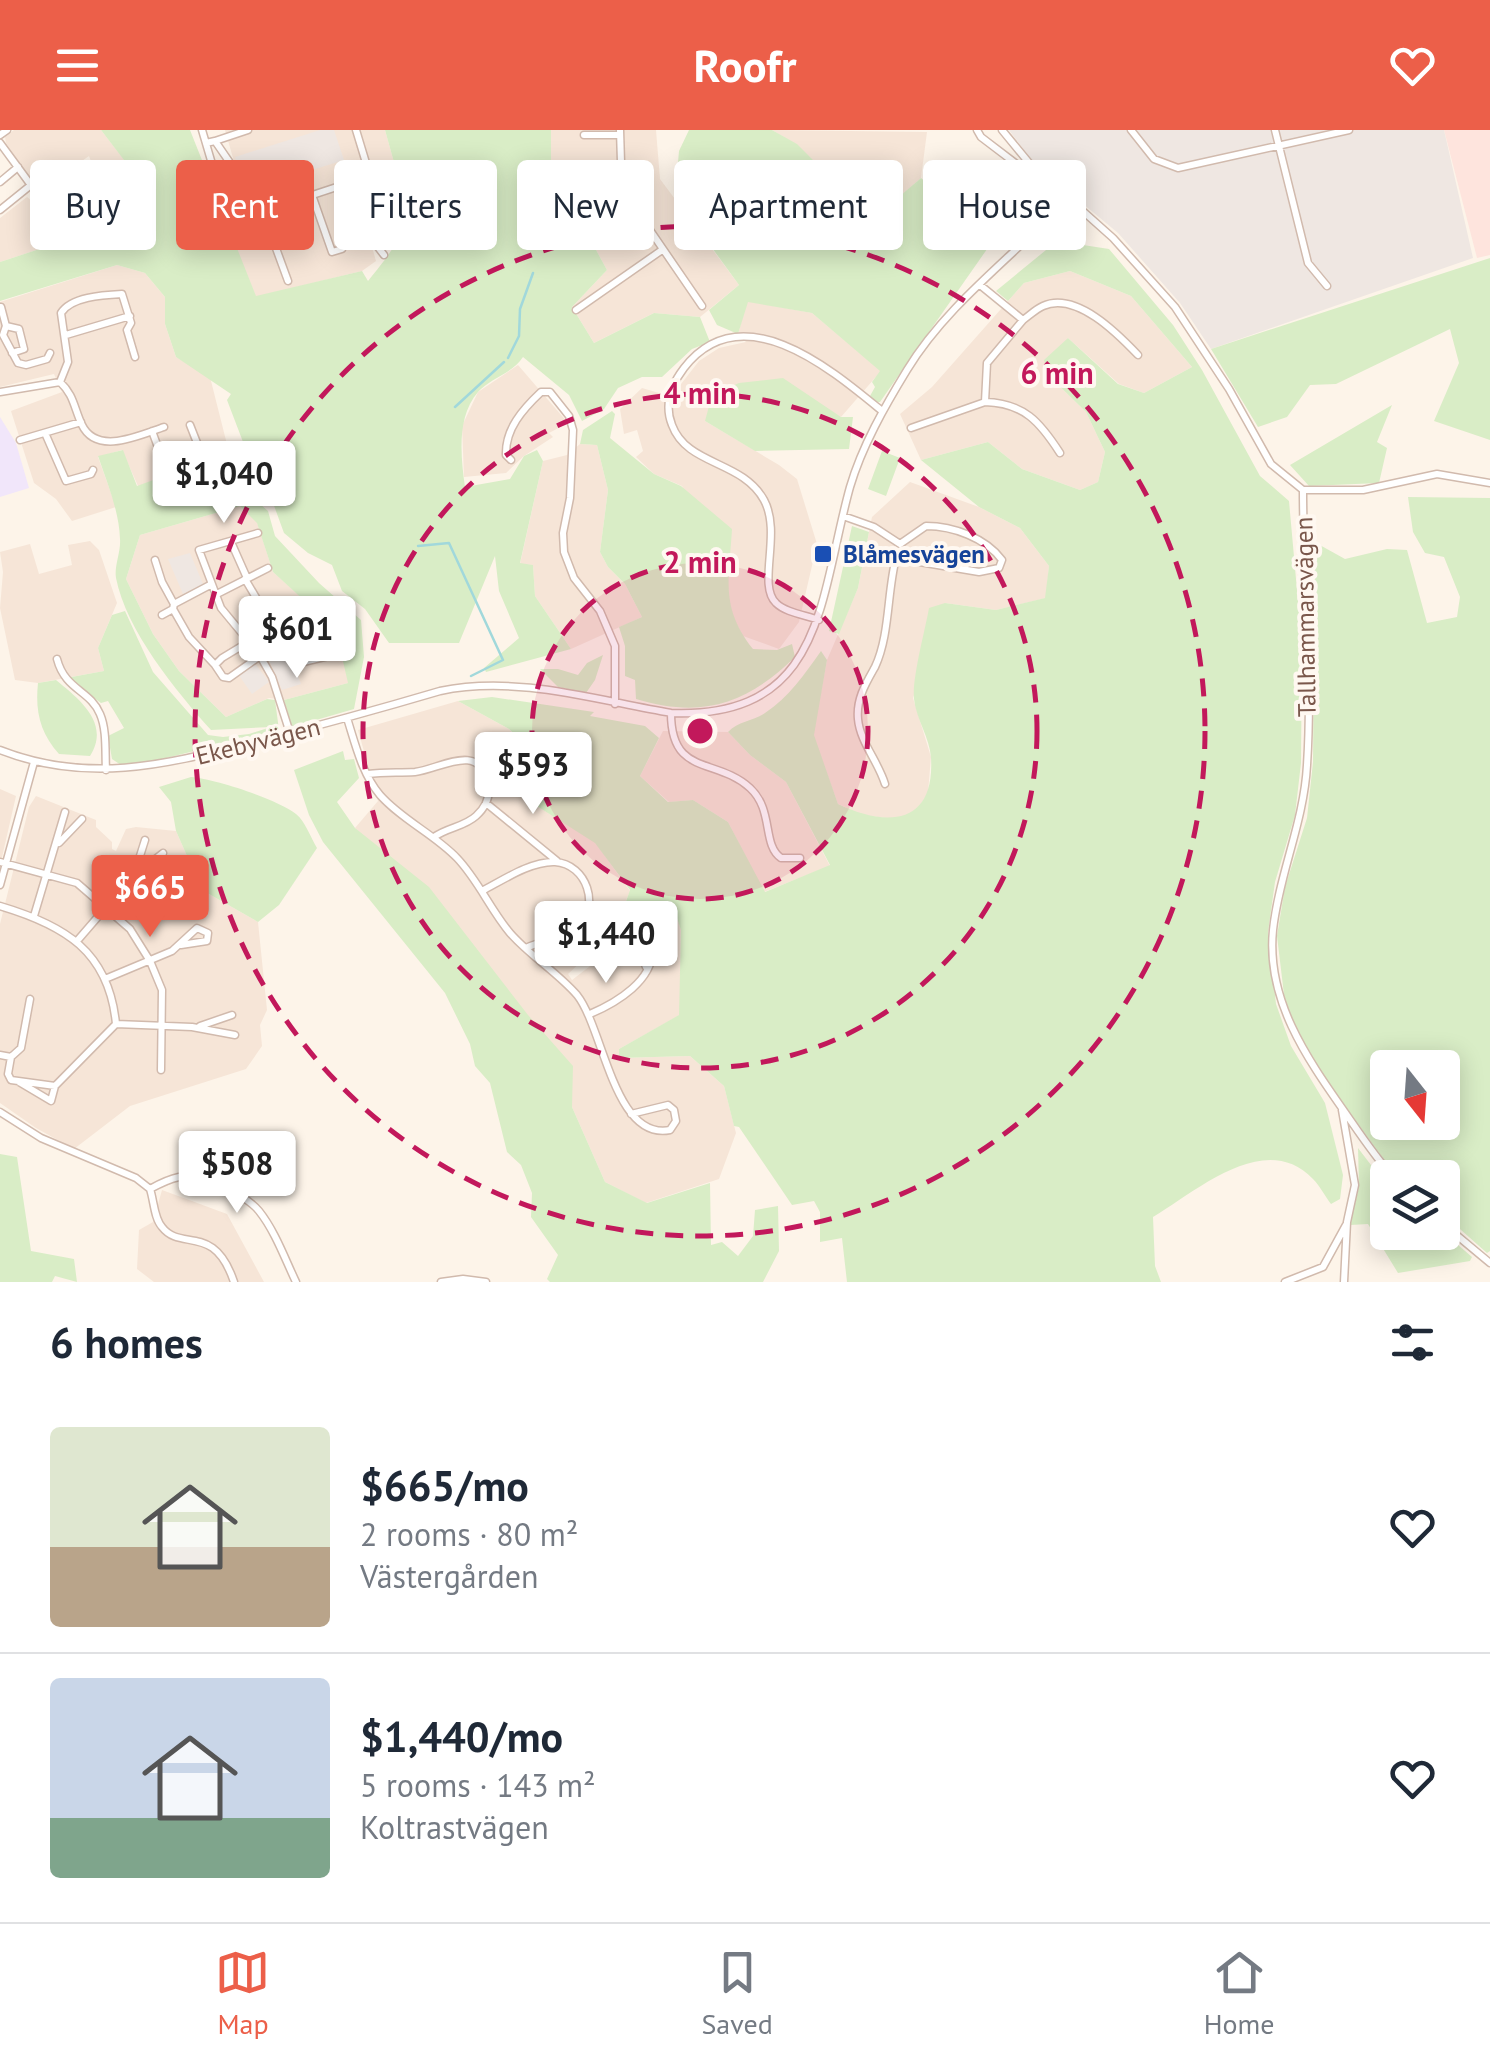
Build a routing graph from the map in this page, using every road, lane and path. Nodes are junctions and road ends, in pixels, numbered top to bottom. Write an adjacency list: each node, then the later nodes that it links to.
1 (7, 130): 12 (street)
2 (202, 130): 13 (street)
3 (248, 130): 13 (street)
4 (356, 130): 17 (street)
5 (977, 130): 19 (street)
6 (1002, 130): 20 (street, Tallhammarsvägen)
7 (1131, 130): 14 (street)
8 (1275, 130): 14 (street)
9 (1349, 130): 14 (street)
10 (620, 132): 11 (street); 18 (street)
11 (584, 135)
12 (0, 139): 21 (street)
13 (210, 142): 15 (street); 16 (street)
14 (1279, 144): 38 (street)
15 (213, 160)
16 (225, 160)
17 (365, 160)
18 (622, 160)
19 (1011, 160)
20 (1027, 160)
21 (18, 168): 22 (street); 23 (street)
22 (0, 182)
23 (30, 184)
24 (30, 186): 27 (street)
25 (55, 188): 25 (street)
26 (314, 201): 31 (street)
27 (0, 210)
28 (1086, 215): 68 (street, Tallhammarsvägen)
29 (654, 239): 33 (street)
30 (277, 250): 36 (street)
31 (337, 250)
32 (380, 250): 35 (street)
33 (662, 250): 39 (street); 41 (street)
34 (1015, 250): 37 (street, Ekebyvägen)
35 (384, 255)
36 (288, 281)
37 (980, 284): 43 (street); 54 (street, Ekebyvägen)
38 (1326, 286)
39 (702, 306)
40 (1, 308): 44 (street)
41 (576, 310)
42 (130, 316): 45 (street); 45 (street); 50 (street)
43 (1024, 320): 49 (street); 53 (street)
44 (6, 326): 46 (street); 47 (street)
45 (65, 332): 51 (street)
46 (1, 336): 47 (street)
47 (12, 354): 48 (street)
48 (50, 354)
49 (1138, 356)
50 (134, 357)
51 (60, 382): 52 (street); 55 (street)
52 (0, 392)
53 (985, 402): 57 (street); 63 (street)
54 (882, 411): 69 (street, Ekebyvägen); 81 (street)
55 (81, 422): 59 (street); 60 (street)
56 (190, 425): 64 (street)
57 (915, 425)
58 (164, 427): 59 (street)
59 (152, 431): 64 (street)
60 (45, 433): 61 (street); 66 (street)
61 (20, 440)
62 (220, 452): 64 (street)
63 (1060, 453)
64 (203, 458)
65 (511, 460): 89 (street)
66 (92, 470)
67 (1490, 483): 68 (street)
68 (1303, 490): 133 (street, Tallhammarsvägen)
69 (844, 516): 72 (street); 81 (street, Ekebyvägen)
70 (258, 534): 71 (street)
71 (231, 542): 76 (street); 77 (street)
72 (900, 544): 73 (street); 73 (street)
73 (896, 558): 97 (street)
74 (156, 560): 79 (street)
75 (268, 568): 76 (street)
76 (246, 578): 78 (street); 82 (street)
77 (210, 584): 78 (street); 79 (street)
78 (214, 596): 83 (street)
79 (174, 606): 80 (street); 88 (street)
80 (162, 615)
81 (819, 620): 90 (street, Ekebyvägen)
82 (289, 639): 85 (street); 86 (street); 86 (street)
83 (250, 642): 85 (street); 88 (street)
84 (336, 654): 86 (street)
85 (262, 658): 88 (street); 92 (street)
86 (320, 658)
87 (57, 659): 95 (street)
88 (215, 666)
89 (615, 704): 90 (street, Ekebyvägen); 91 (street, Ekebyvägen)
90 (670, 713): 105 (street)
91 (347, 718): 92 (street, Ekebyvägen); 96 (street)
92 (290, 733): 95 (street, Ekebyvägen)
93 (0, 750): 94 (street, Ekebyvägen)
94 (34, 762): 95 (street, Ekebyvägen); 106 (street)
95 (106, 770)
96 (368, 774): 98 (street); 101 (street)
97 (885, 784)
98 (486, 803): 101 (street); 107 (street)
99 (66, 812): 103 (street)
100 (82, 819): 103 (street)
101 (434, 837): 111 (street)
102 (144, 840): 109 (street)
103 (57, 845): 108 (street)
104 (163, 853): 109 (street)
105 (800, 858)
106 (3, 862): 108 (street); 110 (street)
107 (558, 862): 111 (street); 117 (street)
108 (47, 874): 112 (street); 114 (street)
109 (134, 874): 112 (street)
110 (0, 885)
111 (482, 891): 117 (street)
112 (105, 905): 115 (street); 118 (street)
113 (0, 906): 114 (street)
114 (34, 916): 115 (street)
115 (76, 941): 120 (street)
116 (181, 945): 118 (street)
117 (526, 948): 122 (street)
118 (150, 960): 120 (street); 125 (street)
119 (646, 966): 122 (street)
120 (104, 979): 124 (street)
121 (30, 999): 129 (street)
122 (590, 1014): 135 (street)
123 (232, 1015): 126 (street)
124 (116, 1024): 125 (street); 132 (street)
125 (162, 1027): 126 (street); 130 (street)
126 (197, 1028): 127 (street)
127 (235, 1035)
128 (0, 1055): 129 (street)
129 (11, 1056): 131 (street)
130 (161, 1070)
131 (19, 1082): 132 (street); 132 (street)
132 (55, 1086)
133 (1341, 1106): 136 (street, Tallhammarsvägen); 138 (street)
134 (0, 1112): 137 (street)
135 (631, 1114): 135 (street)
136 (1381, 1160)
137 (150, 1189): 141 (street); 142 (street)
138 (1347, 1222): 145 (street); 146 (street)
139 (1460, 1238): 140 (street)
140 (1490, 1262)
141 (234, 1282)
142 (296, 1282)
143 (442, 1282): 144 (street)
144 (486, 1282)
145 (1285, 1282)
146 (1344, 1282)

